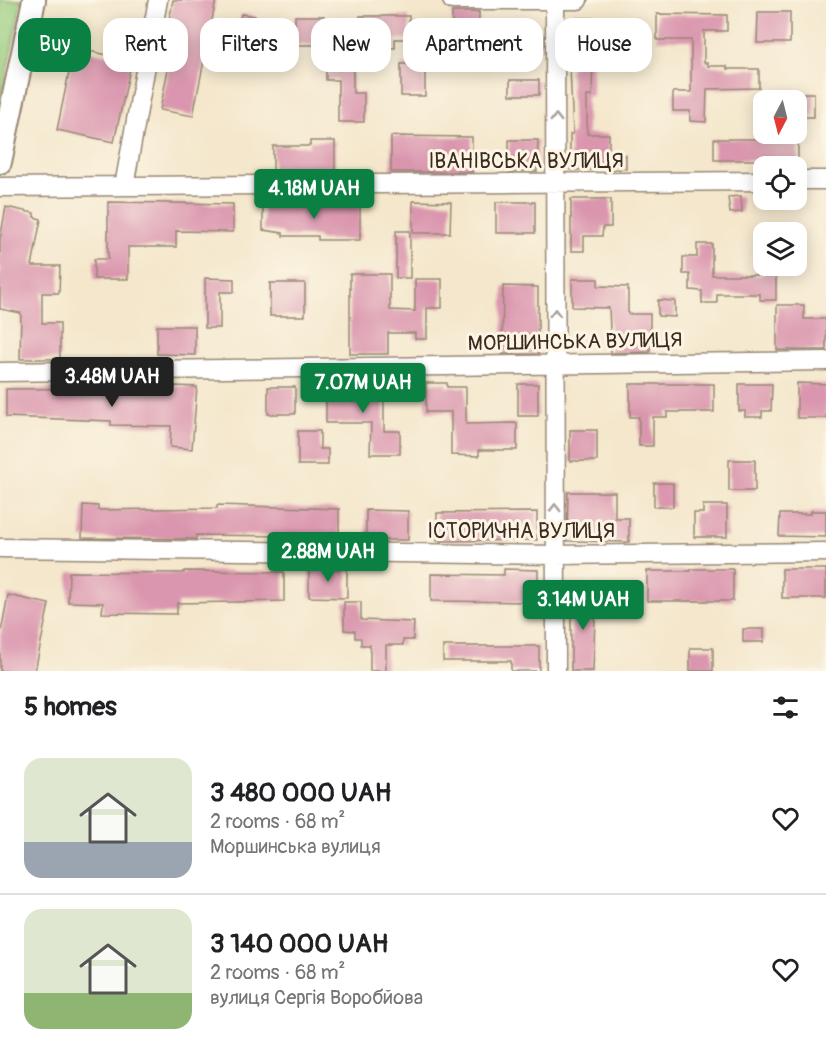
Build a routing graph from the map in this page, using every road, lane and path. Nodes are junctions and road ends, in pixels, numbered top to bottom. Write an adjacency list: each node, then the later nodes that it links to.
1 (34, 0): 6 (main road)
2 (158, 0): 11 (street)
3 (452, 0): 4 (street)
4 (555, 0): 5 (street); 10 (street, one-way to 4)
5 (578, 0)
6 (0, 162)
7 (807, 180): 8 (street)
8 (826, 180)
9 (753, 181): 10 (street, ІВАНІВСЬКА ВУЛИЦЯ)
10 (556, 184): 11 (street, ІВАНІВСЬКА ВУЛИЦЯ); 14 (street, one-way to 10)
11 (124, 186): 12 (street, ІВАНІВСЬКА ВУЛИЦЯ)
12 (0, 187)
13 (826, 361): 14 (street, МОРШИНСЬКА ВУЛИЦЯ)
14 (555, 365): 15 (street, МОРШИНСЬКА ВУЛИЦЯ); 18 (street, one-way to 14)
15 (0, 372)
16 (0, 548): 18 (street, ІСТОРИЧНА ВУЛИЦЯ)
17 (826, 552): 18 (street, ІСТОРИЧНА ВУЛИЦЯ)
18 (555, 555): 19 (street)
19 (556, 671)

